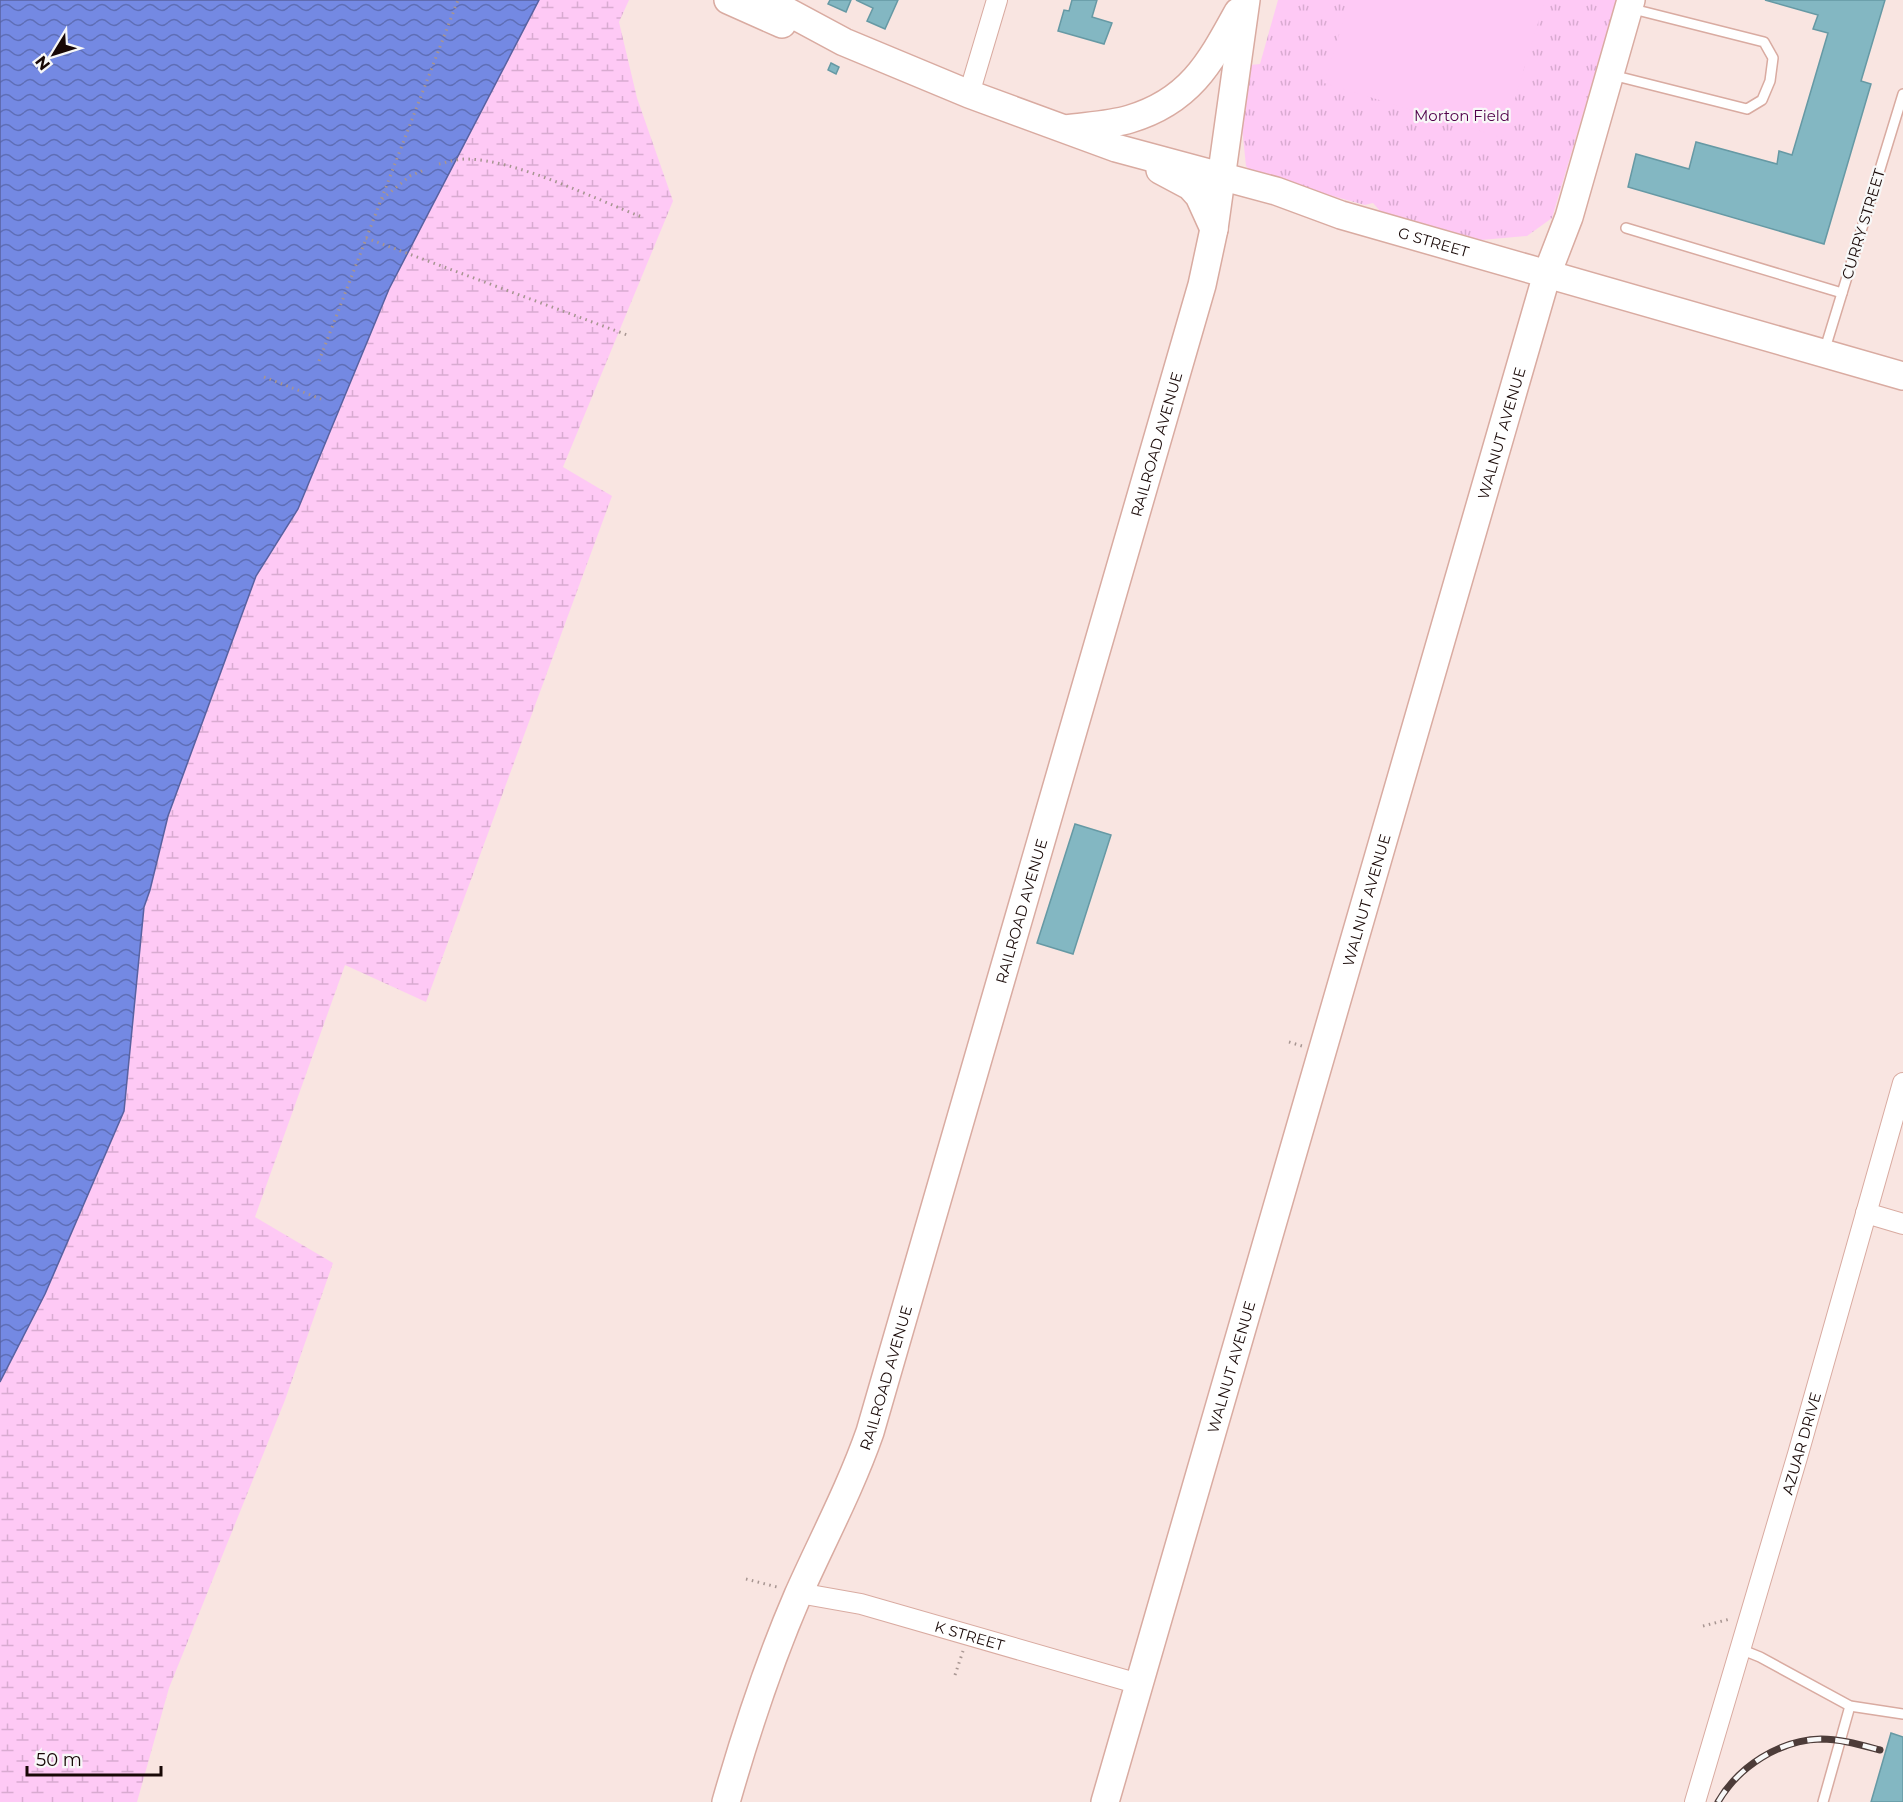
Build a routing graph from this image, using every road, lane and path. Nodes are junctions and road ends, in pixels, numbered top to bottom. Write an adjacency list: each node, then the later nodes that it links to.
1 (458, 0): 16 (path)
2 (728, 0): 6 (main road, G STREET)
3 (997, 0): 8 (street)
4 (1245, 0): 11 (main road); 15 (main road, RAILROAD AVENUE)
5 (1630, 4): 7 (main road, WALNUT AVENUE); 7 (lane)
6 (776, 11): 8 (main road, G STREET)
7 (1609, 74): 21 (main road, WALNUT AVENUE)
8 (969, 94): 11 (main road, G STREET)
9 (1903, 94): 10 (lane, CURRY STREET)
10 (1901, 110): 22 (lane, CURRY STREET)
11 (1065, 130): 12 (main road, G STREET)
12 (1116, 148): 15 (main road, G STREET); 19 (main road)
13 (439, 164): 17 (path)
14 (424, 170): 16 (path)
15 (1221, 176): 19 (main road, RAILROAD AVENUE); 21 (main road, G STREET)
16 (381, 200): 20 (path)
17 (642, 217)
18 (1626, 228): 22 (lane)
19 (1214, 229): 33 (main road, RAILROAD AVENUE)
20 (366, 238): 23 (path); 25 (path)
21 (1547, 274): 24 (main road, G STREET); 39 (main road, WALNUT AVENUE)
22 (1842, 293): 24 (lane, CURRY STREET)
23 (630, 336)
24 (1824, 354): 26 (main road, G STREET)
25 (319, 361)
26 (1903, 376)
27 (264, 377): 28 (path)
28 (321, 399)
29 (1903, 1083): 30 (street, AZUAR DRIVE)
30 (1866, 1213): 31 (street); 34 (street, AZUAR DRIVE)
31 (1903, 1224)
32 (746, 1579): 33 (path)
33 (799, 1593): 36 (street, K STREET); 42 (main road, RAILROAD AVENUE)
34 (1750, 1614): 35 (path); 37 (street, AZUAR DRIVE)
35 (1702, 1626)
36 (968, 1635): 38 (path); 39 (street, K STREET)
37 (1739, 1649): 40 (lane); 44 (street, AZUAR DRIVE)
38 (955, 1676)
39 (1148, 1686): 43 (main road, WALNUT AVENUE)
40 (1850, 1706): 41 (lane); 45 (lane)
41 (1903, 1714)
42 (726, 1802)
43 (1105, 1802)
44 (1695, 1802)
45 (1823, 1802)

